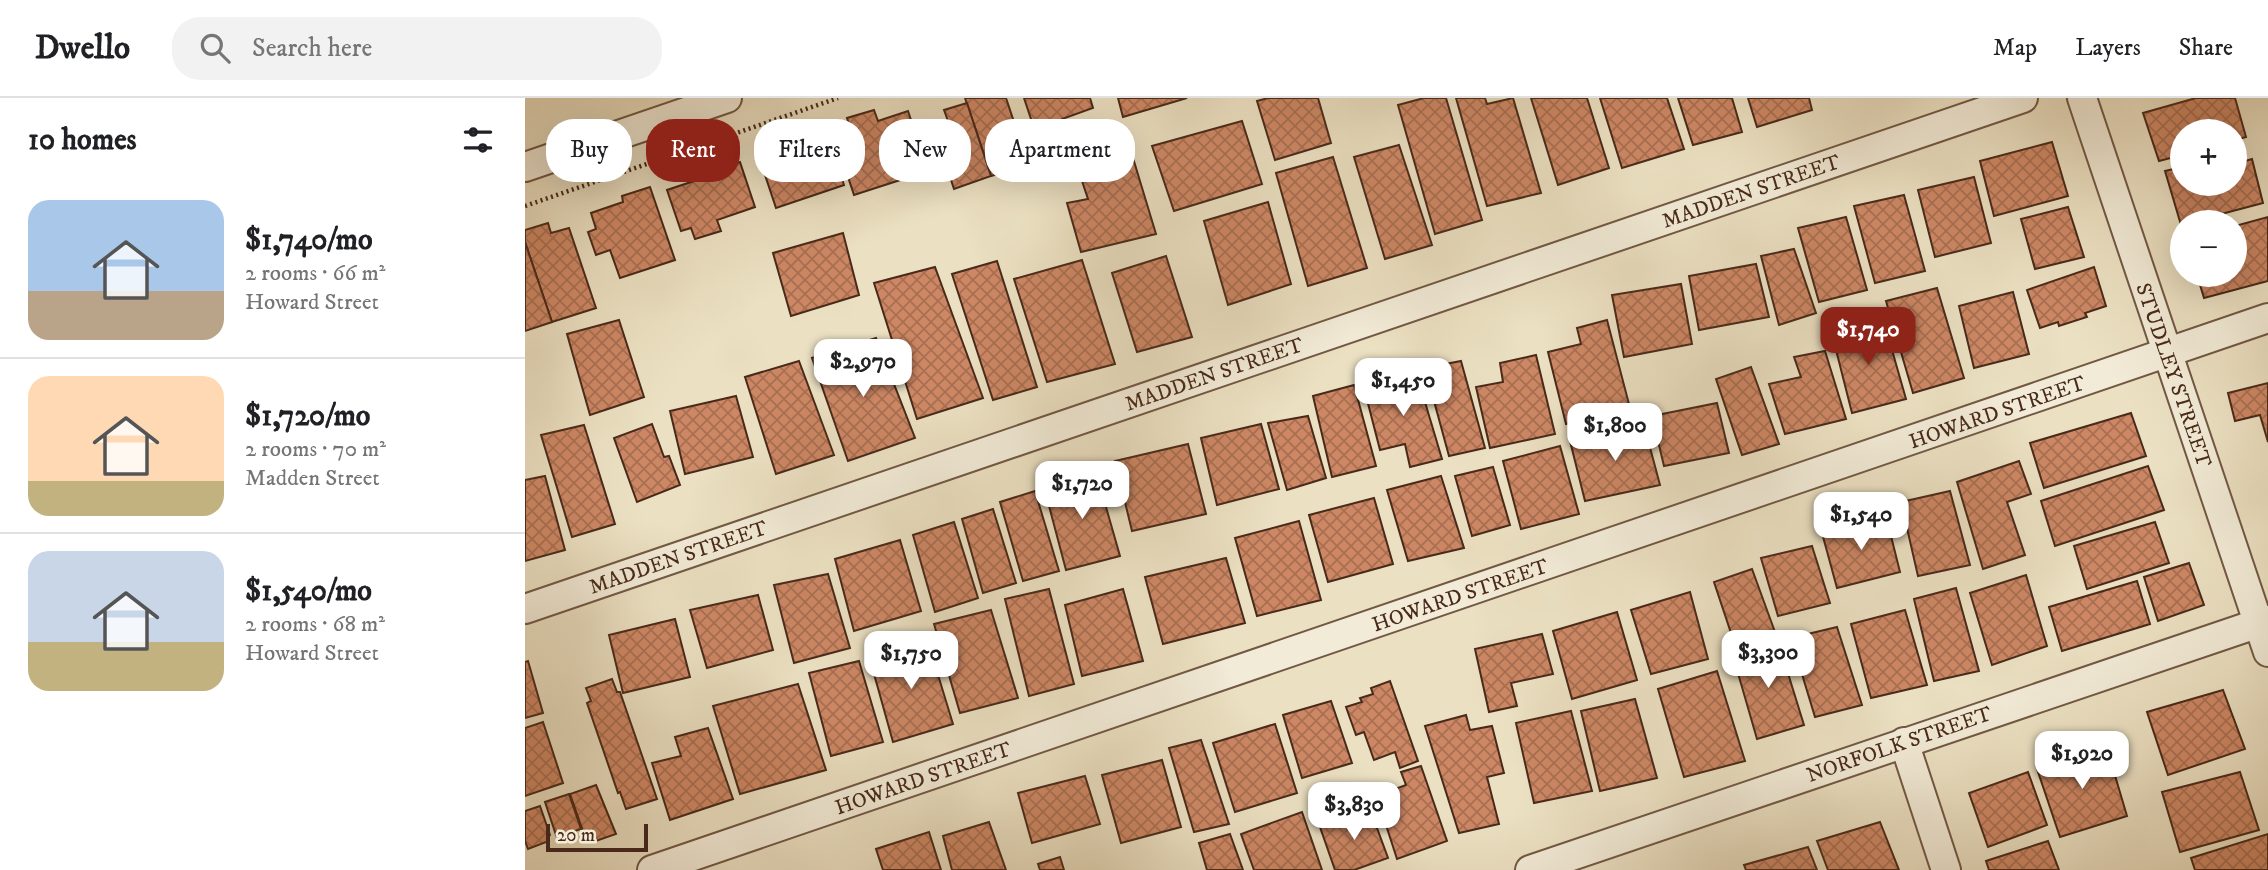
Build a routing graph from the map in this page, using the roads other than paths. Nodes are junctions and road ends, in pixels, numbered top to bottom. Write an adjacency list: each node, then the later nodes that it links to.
1 (727, 98): 4 (street)
2 (2023, 98): 7 (street, MADDEN STREET)
3 (2082, 98): 6 (street, STUDLEY STREET)
4 (525, 167)
5 (2268, 318): 6 (street, HOWARD STREET)
6 (2167, 354): 8 (street, STUDLEY STREET); 11 (street, HOWARD STREET)
7 (525, 609)
8 (2263, 621): 9 (street, STUDLEY STREET); 10 (street, NORFOLK STREET)
9 (2268, 652)
10 (1904, 742): 12 (street, NORFOLK STREET); 13 (street)
11 (652, 870)
12 (1530, 870)
13 (1946, 870)

